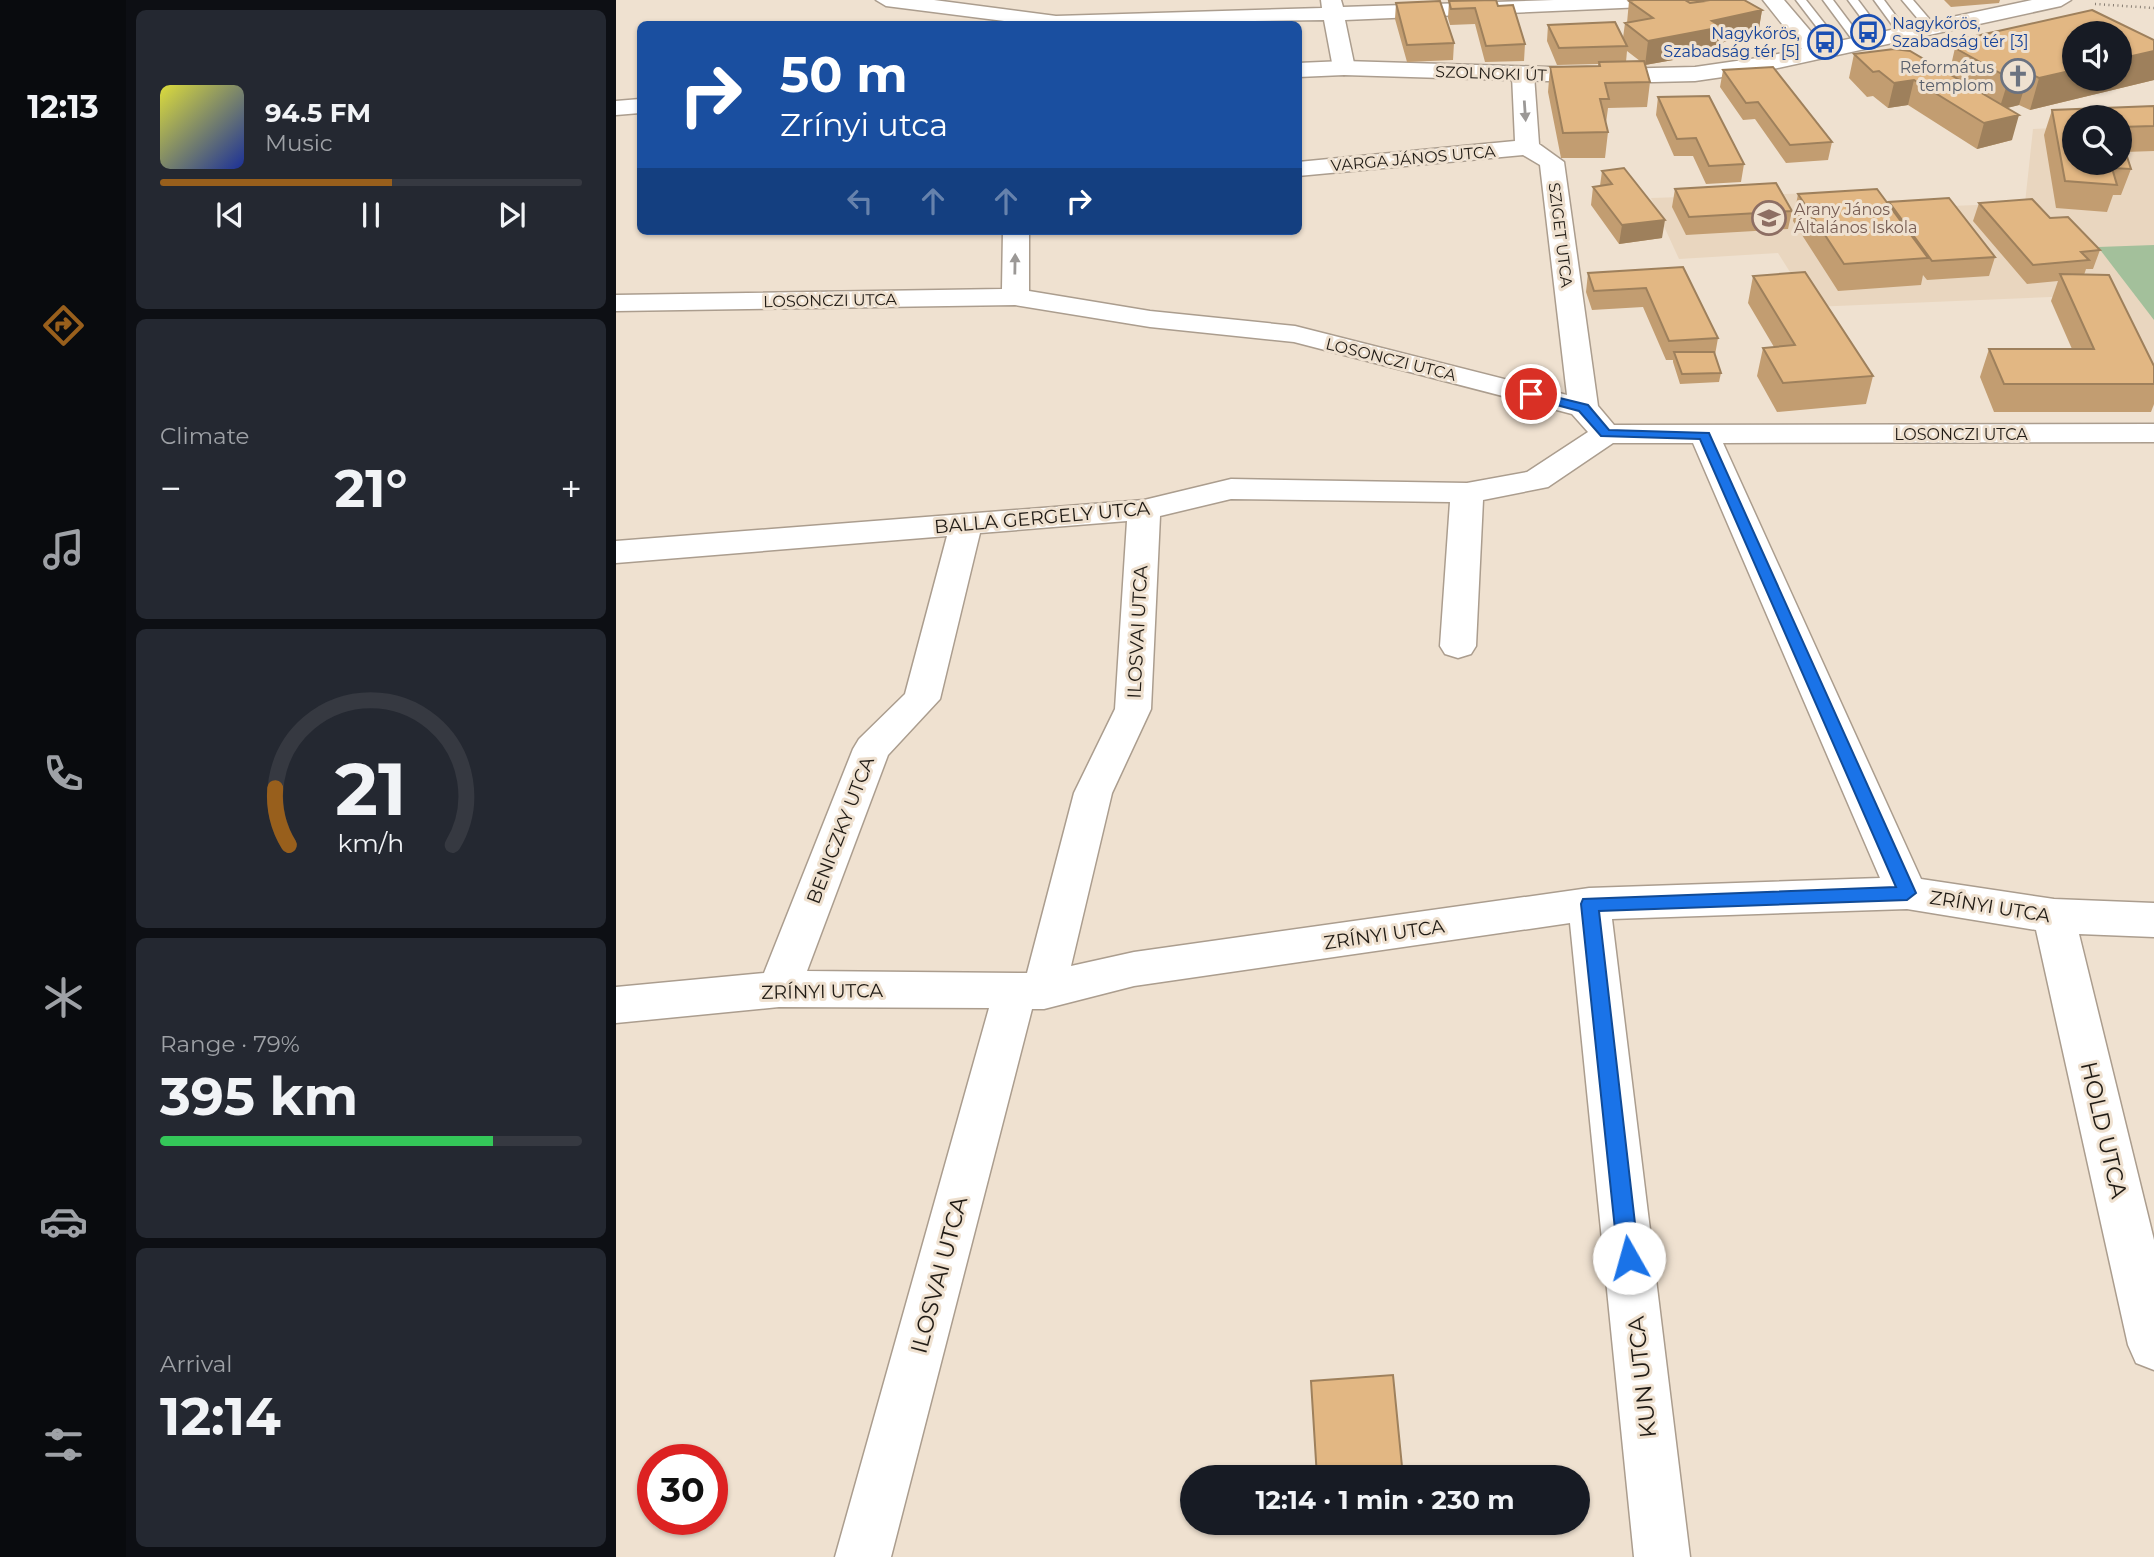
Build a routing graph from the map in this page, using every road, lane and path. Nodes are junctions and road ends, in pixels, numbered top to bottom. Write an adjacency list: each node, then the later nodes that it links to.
1 (884, 0): 14 (street); 15 (street)
2 (1667, 0): 11 (street)
3 (1773, 0): 22 (street)
4 (1801, 0): 21 (lane)
5 (1828, 0): 20 (lane)
6 (1853, 0): 19 (lane)
7 (1879, 0): 18 (lane)
8 (1907, 0): 17 (lane)
9 (2055, 1): 10 (street, SZOLNOKI ÚT); 17 (street, SZOLNOKI ÚT)
10 (2077, 1)
11 (1332, 6): 16 (street); 23 (street)
12 (2121, 6): 13 (path)
13 (2154, 8)
14 (877, 21)
15 (1048, 21)
16 (1073, 21)
17 (1933, 30): 18 (street, SZOLNOKI ÚT)
18 (1905, 35): 19 (street, SZOLNOKI ÚT)
19 (1883, 40): 20 (street, SZOLNOKI ÚT)
20 (1861, 44): 21 (street, SZOLNOKI ÚT)
21 (1839, 48): 22 (street, SZOLNOKI ÚT)
22 (1817, 53): 25 (street, SZOLNOKI ÚT)
23 (1344, 68): 24 (street, SZOLNOKI ÚT); 25 (street, SZOLNOKI ÚT)
24 (1302, 70)
25 (1523, 75): 28 (street, one-way to 28)
26 (637, 106): 27 (street)
27 (616, 108)
28 (1527, 147): 29 (street, VARGA JÁNOS UTCA); 33 (street, SZIGET UTCA)
29 (1302, 169)
30 (1016, 235): 31 (street, one-way to 30)
31 (1015, 298): 32 (street, LOSONCZI UTCA); 33 (street, LOSONCZI UTCA)
32 (616, 303)
33 (1583, 408): 35 (street)
34 (2154, 433): 36 (street, LOSONCZI UTCA)
35 (1606, 434): 36 (street, LOSONCZI UTCA); 37 (street, BALLA GERGELY UTCA)
36 (1705, 436): 42 (street)
37 (1467, 493): 38 (street, BALLA GERGELY UTCA); 41 (street)
38 (1143, 510): 39 (street, BALLA GERGELY UTCA); 47 (street, ILOSVAI UTCA)
39 (966, 524): 40 (street, BALLA GERGELY UTCA); 46 (street, BENICZKY UTCA)
40 (616, 552)
41 (1458, 646)
42 (1907, 893): 43 (street, ZRÍNYI UTCA); 44 (street, ZRÍNYI UTCA)
43 (1589, 904): 47 (street, ZRÍNYI UTCA); 51 (street, KUN UTCA)
44 (2054, 916): 45 (street, ZRÍNYI UTCA); 49 (street, HOLD UTCA)
45 (2154, 920)
46 (779, 989): 47 (street, ZRÍNYI UTCA); 48 (street, ZRÍNYI UTCA)
47 (1030, 992): 50 (street, ILOSVAI UTCA)
48 (616, 1005)
49 (2154, 1345)
50 (863, 1557)
51 (1662, 1557)

